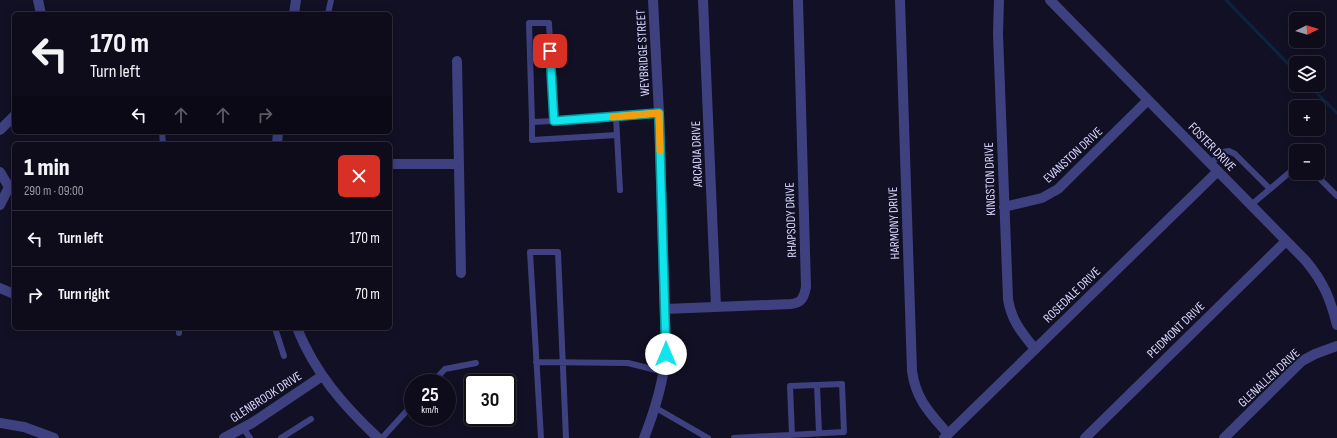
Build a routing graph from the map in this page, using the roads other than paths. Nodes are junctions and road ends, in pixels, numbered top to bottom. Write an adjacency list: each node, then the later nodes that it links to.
1 (38, 0): 10 (street)
2 (296, 0): 11 (street)
3 (331, 0): 12 (lane)
4 (653, 0): 15 (street, WEYBRIDGE STREET)
5 (703, 0): 40 (street, ARCADIA DRIVE)
6 (798, 0): 40 (street, RHAPSODY DRIVE)
7 (900, 0): 63 (street, HARMONY DRIVE)
8 (999, 0): 35 (street, KINGSTON DRIVE)
9 (1050, 0): 14 (street, FOSTER DRIVE)
10 (41, 12)
11 (294, 12)
12 (328, 12)
13 (457, 61): 23 (street)
14 (1148, 100): 24 (street, FOSTER DRIVE); 35 (street, EVANSTON DRIVE)
15 (659, 113): 16 (lane); 41 (street, WEYBRIDGE STREET)
16 (616, 117): 18 (lane); 21 (lane)
17 (12, 118): 20 (street)
18 (554, 121): 19 (lane); 19 (lane)
19 (532, 122): 21 (lane)
20 (0, 130)
21 (618, 135): 31 (lane)
22 (392, 164): 23 (street)
23 (459, 164): 37 (street)
24 (1210, 164): 25 (street, FOSTER DRIVE); 30 (lane)
25 (1218, 171): 34 (street, FOSTER DRIVE); 46 (street, ROSEDALE DRIVE)
26 (0, 172): 29 (street)
27 (1289, 173): 30 (lane)
28 (1321, 180): 32 (lane)
29 (12, 188): 33 (street)
30 (1270, 189): 34 (lane)
31 (620, 190)
32 (1337, 196)
33 (0, 205)
34 (1251, 205): 36 (street, FOSTER DRIVE)
35 (1004, 207): 46 (street, KINGSTON DRIVE)
36 (1286, 241): 42 (street, FOSTER DRIVE); 75 (street, PEIDMONT DRIVE)
37 (461, 274)
38 (0, 288): 39 (street)
39 (12, 293)
40 (716, 307): 41 (street, RHAPSODY DRIVE)
41 (665, 309): 51 (street, WEYBRIDGE STREET)
42 (1337, 325)
43 (275, 330): 47 (lane)
44 (298, 330): 53 (street)
45 (1337, 346): 76 (street, GLENALLEN DRIVE)
46 (1035, 349): 63 (street, ROSEDALE DRIVE)
47 (284, 356)
48 (536, 362): 49 (lane); 49 (lane); 70 (lane)
49 (562, 362): 51 (lane); 71 (lane)
50 (476, 363): 52 (lane)
51 (664, 372): 55 (street, WEYBRIDGE STREET)
52 (440, 374)
53 (322, 376): 59 (street, GLENBROOK DRIVE); 68 (street)
54 (816, 385): 60 (lane); 61 (lane); 62 (lane)
55 (656, 408): 72 (street, WEYBRIDGE STREET); 73 (lane)
56 (404, 414): 69 (lane)
57 (311, 419): 67 (lane)
58 (0, 423): 64 (street)
59 (243, 428): 65 (street, GLENBROOK DRIVE); 66 (lane)
60 (819, 433): 61 (lane); 62 (lane)
61 (792, 435): 74 (lane)
62 (842, 435)
63 (946, 436)
64 (54, 438)
65 (224, 438)
66 (250, 438)
67 (281, 438)
68 (378, 438)
69 (382, 438)
70 (541, 438)
71 (566, 438)
72 (644, 438)
73 (708, 438)
74 (734, 438)
75 (1085, 438)
76 (1224, 438)

